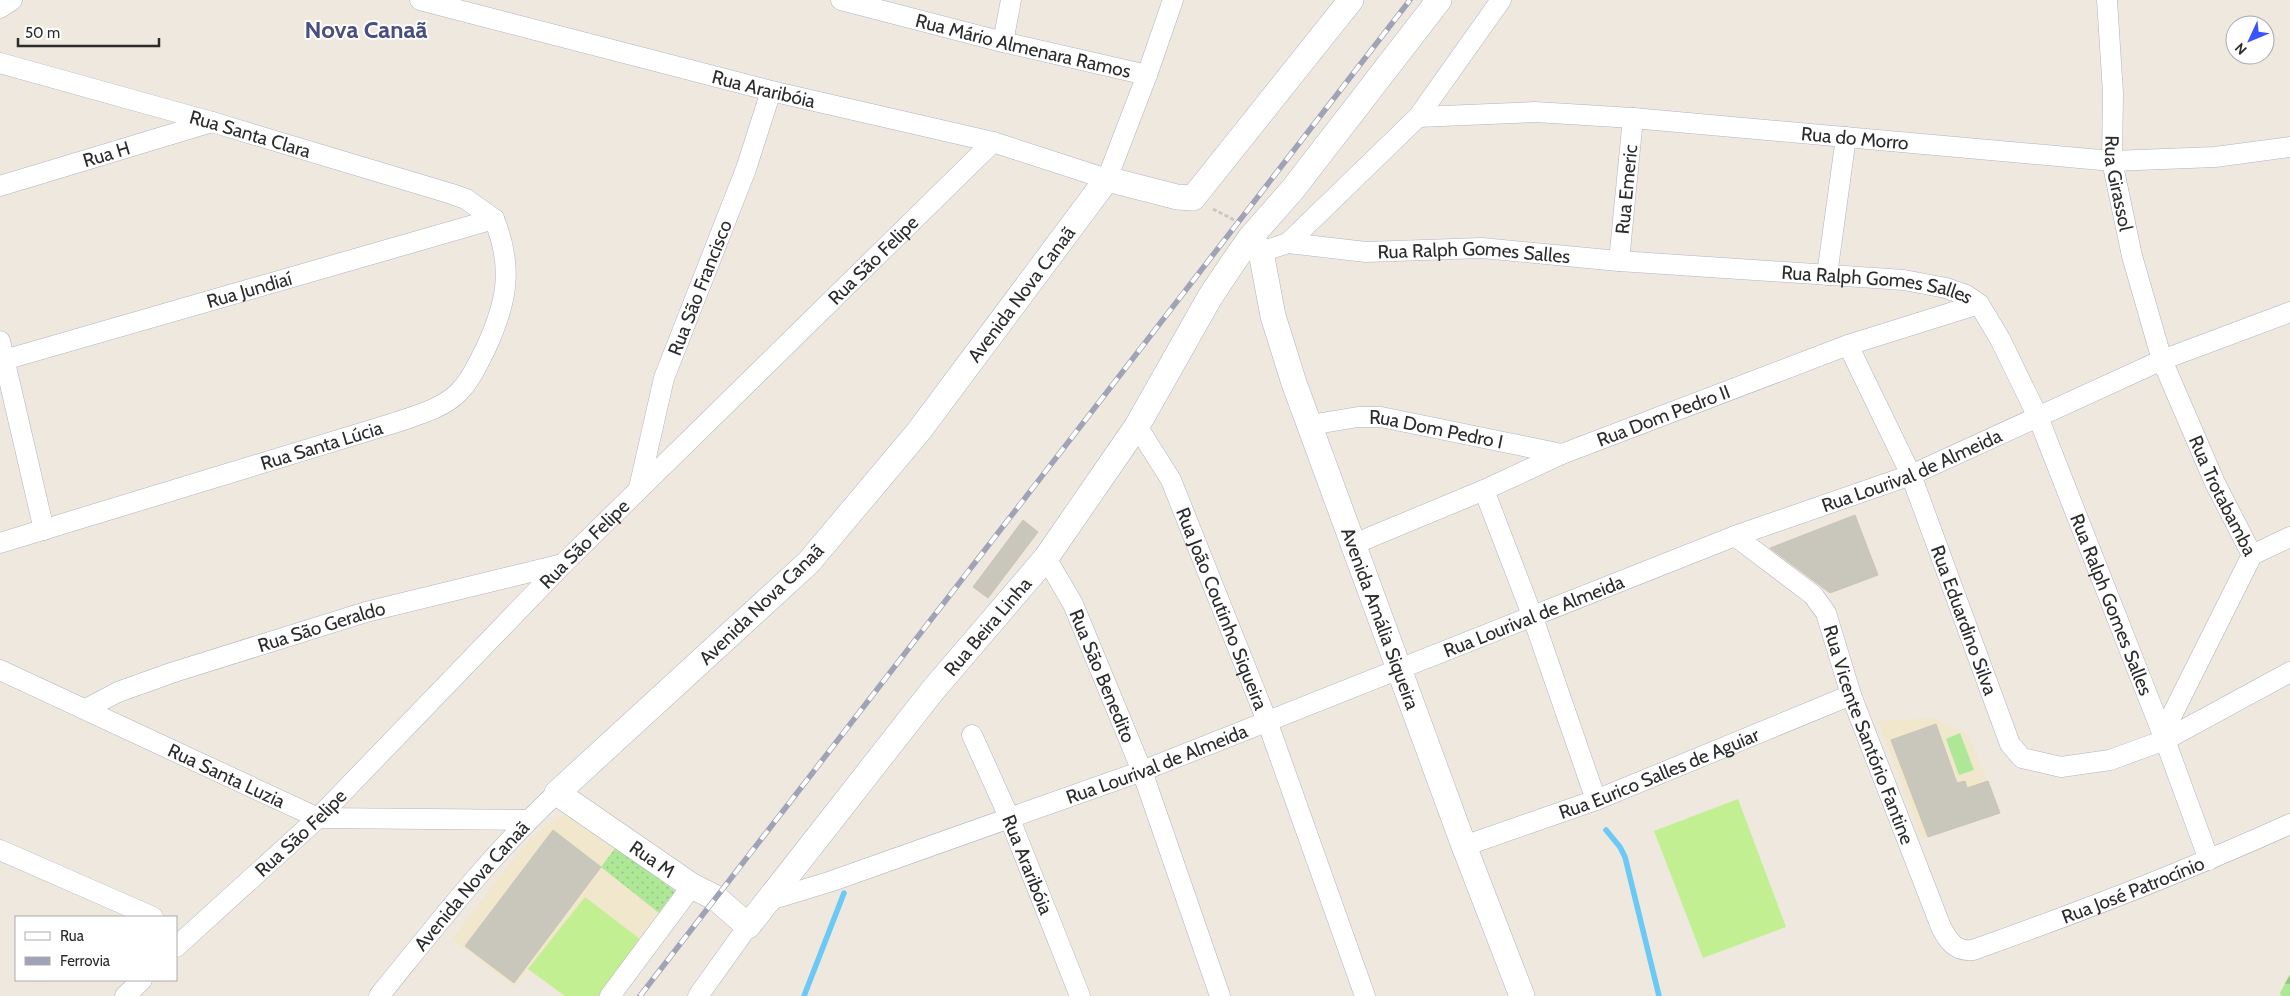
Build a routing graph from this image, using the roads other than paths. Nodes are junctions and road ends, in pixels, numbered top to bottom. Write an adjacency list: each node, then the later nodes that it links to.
1 (12, 0): 10 (street)
2 (420, 0): 14 (street, Rua Araribóia)
3 (841, 0): 11 (street, Rua Mário Almenara Ramos)
4 (1011, 0): 11 (street)
5 (1173, 0): 13 (street)
6 (1350, 0): 22 (street)
7 (1439, 0): 26 (street, Rua Beira Linha)
8 (1501, 0): 15 (street)
9 (2107, 0): 21 (street, Rua Girassol)
10 (0, 8)
11 (1003, 42): 13 (street, Rua Mário Almenara Ramos)
12 (0, 63): 17 (street, Rua Santa Clara)
13 (1147, 75): 22 (street)
14 (771, 91): 19 (street, Rua Araribóia); 39 (street, Rua São Francisco)
15 (1418, 116): 16 (street, Rua do Morro); 25 (street)
16 (1633, 118): 18 (street, Rua do Morro); 27 (street, Rua Emeric)
17 (212, 122): 23 (street, Rua H); 24 (street, Rua Santa Clara)
18 (1846, 137): 21 (street, Rua do Morro); 28 (street)
19 (993, 142): 22 (street, Rua Araribóia); 39 (street, Rua São Felipe)
20 (2290, 147): 21 (street, Rua do Morro)
21 (2112, 161): 33 (street, Rua Girassol)
22 (1107, 179): 59 (street, Avenida Nova Canaã)
23 (0, 186)
24 (494, 219): 32 (street, Rua Jundiaí); 41 (street, Rua Santa Lúcia)
25 (1288, 243): 26 (street, Rua Ralph Gomes Salles); 27 (street, Rua Ralph Gomes Salles)
26 (1256, 245): 35 (street, Avenida Amália Siqueira); 36 (street, Rua Beira Linha)
27 (1619, 260): 28 (street, Rua Ralph Gomes Salles)
28 (1827, 275): 29 (street, Rua Ralph Gomes Salles)
29 (1979, 304): 31 (street, Rua Dom Pedro II); 34 (street, Rua Ralph Gomes Salles)
30 (2290, 312): 33 (street, Rua Lourival de Almeida)
31 (1848, 345): 37 (street, Rua Dom Pedro II); 38 (street, Rua Eduardino Silva)
32 (2, 351): 41 (street)
33 (2162, 360): 34 (street, Rua Lourival de Almeida); 46 (street, Rua Trotabamba)
34 (2038, 417): 38 (street, Rua Lourival de Almeida); 57 (street, Rua Ralph Gomes Salles)
35 (1310, 425): 37 (street, Rua Dom Pedro I); 45 (street, Avenida Amália Siqueira)
36 (1137, 426): 47 (street, Rua Beira Linha); 55 (street, Rua João Coutinho Siqueira)
37 (1562, 454): 40 (street, Rua Dom Pedro II)
38 (1911, 475): 42 (street, Rua Lourival de Almeida); 57 (street, Rua Eduardino Silva)
39 (639, 488): 48 (street, Rua São Felipe)
40 (1484, 490): 45 (street, Rua Dom Pedro II); 49 (street)
41 (44, 530): 44 (street, Rua Santa Lúcia)
42 (1735, 536): 49 (street, Rua Lourival de Almeida); 53 (street, Rua Vicente Santório Fantine)
43 (2290, 537): 46 (street)
44 (0, 543)
45 (1354, 544): 50 (street, Avenida Amália Siqueira)
46 (2252, 555): 57 (street, Rua Trotabamba)
47 (1046, 558): 58 (street, Rua São Benedito); 69 (street, Rua Beira Linha)
48 (563, 564): 54 (street, Rua São Geraldo); 62 (street, Rua São Felipe)
49 (1532, 615): 50 (street, Rua Lourival de Almeida); 60 (street)
50 (1399, 669): 55 (street, Rua Lourival de Almeida); 65 (street, Avenida Amália Siqueira)
51 (0, 670): 54 (street, Rua Santa Luzia)
52 (2290, 672): 57 (street)
53 (1851, 695): 60 (street, Rua Eurico Salles de Aguiar); 73 (street, Rua Vicente Santório Fantine)
54 (86, 709): 62 (street, Rua Santa Luzia)
55 (1267, 721): 58 (street, Rua Lourival de Almeida); 81 (street, Rua João Coutinho Siqueira)
56 (972, 735): 61 (street, Rua Araribóia)
57 (2163, 738): 67 (street, Rua Ralph Gomes Salles)
58 (1142, 771): 61 (street, Rua Lourival de Almeida); 80 (street, Rua São Benedito)
59 (557, 793): 63 (street, Avenida Nova Canaã); 68 (street, Rua M)
60 (1596, 800): 65 (street, Rua Eurico Salles de Aguiar)
61 (1008, 817): 69 (street, Rua Lourival de Almeida); 79 (street, Rua Araribóia)
62 (318, 818): 63 (street, Rua Santa Luzia); 72 (street, Rua São Felipe)
63 (528, 820): 76 (street, Avenida Nova Canaã)
64 (2290, 824): 67 (street, Rua José Patrocínio)
65 (1464, 846): 82 (street, Avenida Amália Siqueira)
66 (0, 850): 70 (street)
67 (2209, 860): 73 (street, Rua José Patrocínio)
68 (692, 886): 71 (street, Rua M); 77 (street)
69 (770, 900): 71 (street, Rua Beira Linha)
70 (151, 916)
71 (748, 926): 78 (street, Rua Beira Linha)
72 (181, 936)
73 (1973, 950)
74 (141, 981): 75 (street)
75 (125, 996)
76 (380, 996)
77 (610, 996)
78 (698, 996)
79 (1080, 996)
80 (1220, 996)
81 (1365, 996)
82 (1522, 996)

